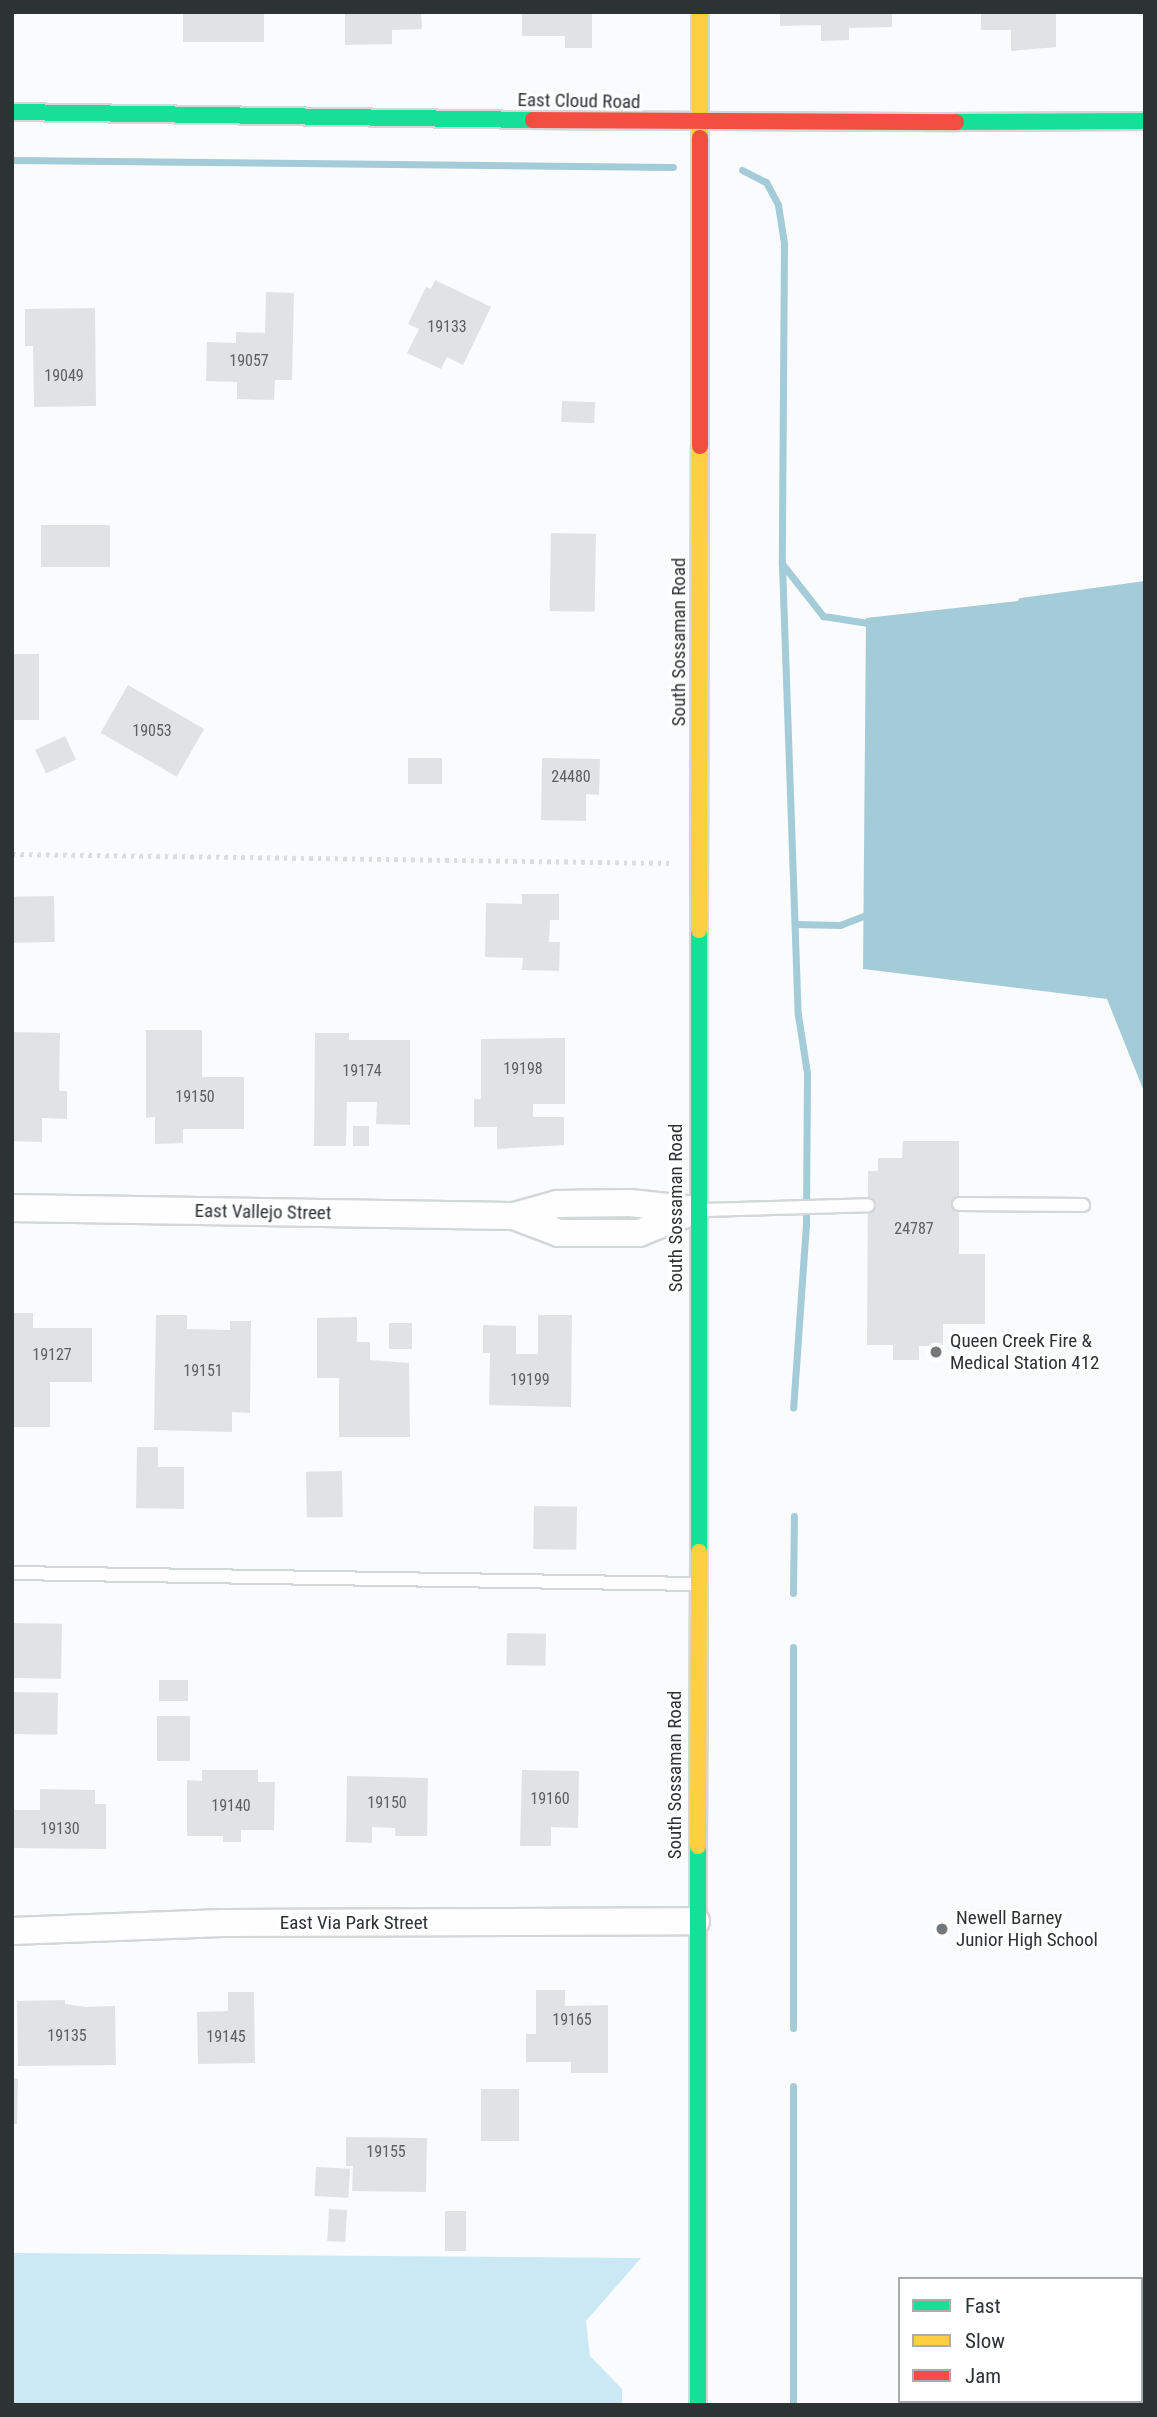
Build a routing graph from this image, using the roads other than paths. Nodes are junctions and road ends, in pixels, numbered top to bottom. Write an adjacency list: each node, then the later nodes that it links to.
1 (700, 12): 4 (main road, South Sossaman Road)
2 (12, 112): 4 (main road, East Cloud Road)
3 (1145, 121): 4 (main road, East Cloud Road)
4 (700, 123): 9 (main road, South Sossaman Road)
5 (959, 1204): 7 (lane)
6 (868, 1205): 9 (lane)
7 (1083, 1205)
8 (12, 1208): 9 (street, East Vallejo Street)
9 (696, 1210): 11 (main road, South Sossaman Road)
10 (12, 1573): 11 (lane)
11 (696, 1584): 12 (main road, South Sossaman Road)
12 (696, 1921): 13 (street, East Via Park Street); 14 (main road, South Sossaman Road)
13 (12, 1931)
14 (698, 2405)

